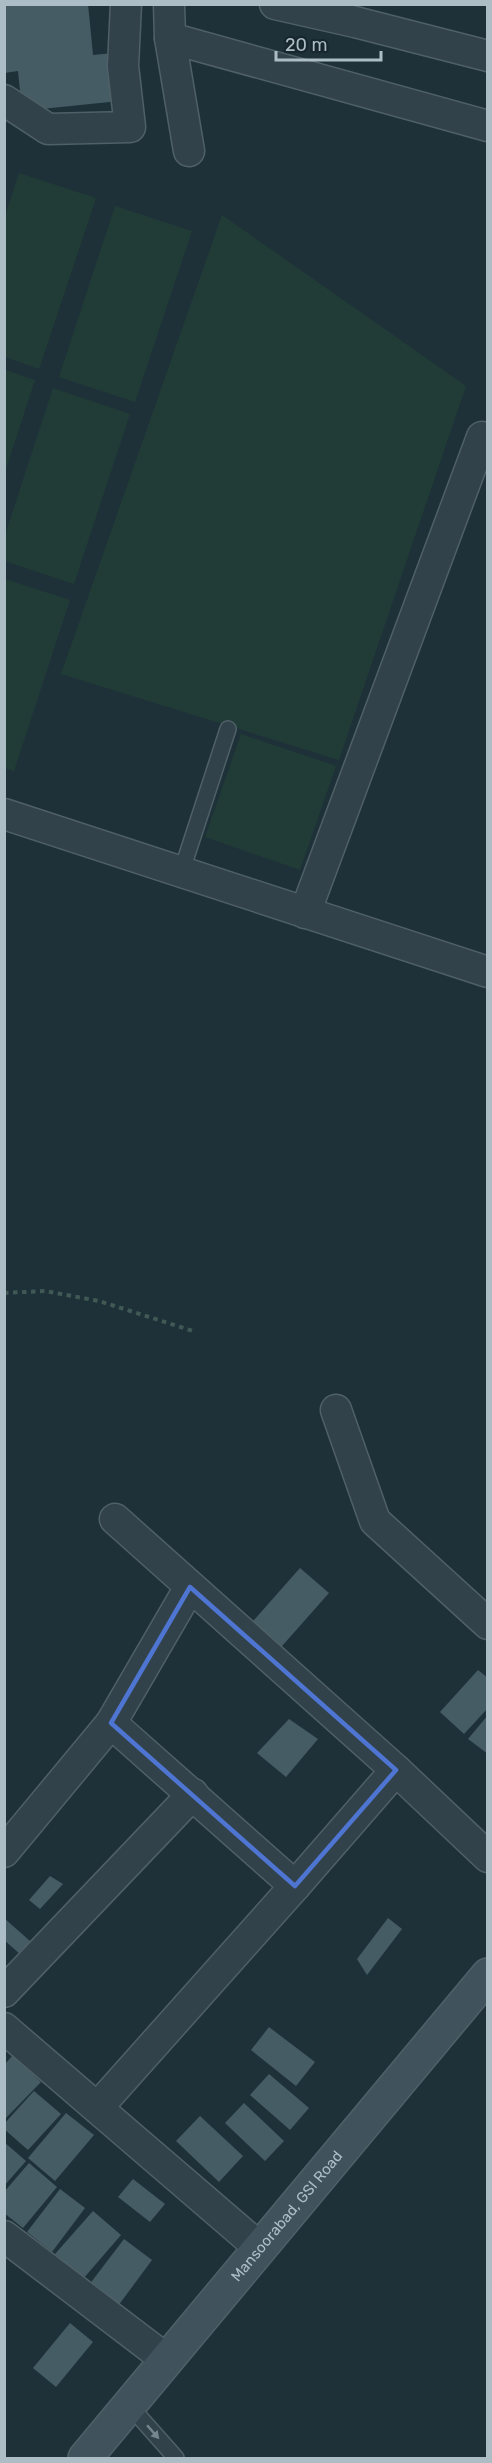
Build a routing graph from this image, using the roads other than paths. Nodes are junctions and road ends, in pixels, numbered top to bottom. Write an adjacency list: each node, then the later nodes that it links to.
1 (126, 4): 7 (street)
2 (169, 4): 5 (street)
3 (275, 4): 4 (street)
4 (357, 13): 6 (street)
5 (170, 38): 8 (street); 9 (street)
6 (488, 56)
7 (4, 100)
8 (488, 126)
9 (189, 151)
10 (482, 437): 14 (street)
11 (228, 729): 13 (lane)
12 (4, 814): 13 (street)
13 (181, 873): 14 (street)
14 (305, 913): 15 (street)
15 (488, 972)
16 (336, 1410): 19 (street)
17 (115, 1520): 18 (street)
18 (190, 1587): 20 (street); 21 (street)
19 (488, 1624)
20 (111, 1723): 22 (street); 23 (street)
21 (396, 1770): 24 (street); 25 (street)
22 (193, 1794): 25 (street); 27 (street)
23 (4, 1852)
24 (488, 1857)
25 (295, 1886): 29 (street)
26 (483, 1987): 31 (street, Mansoorabad, GSI Road)
27 (4, 1992)
28 (4, 2028): 29 (street)
29 (98, 2107): 31 (street)
30 (4, 2236): 32 (street)
31 (260, 2248): 32 (street, Mansoorabad, GSI Road)
32 (167, 2360): 33 (street, Mansoorabad, GSI Road)
33 (129, 2405): 34 (street, Mansoorabad, GSI Road); 35 (lane, one-way to 35)
34 (85, 2458)
35 (176, 2458)

